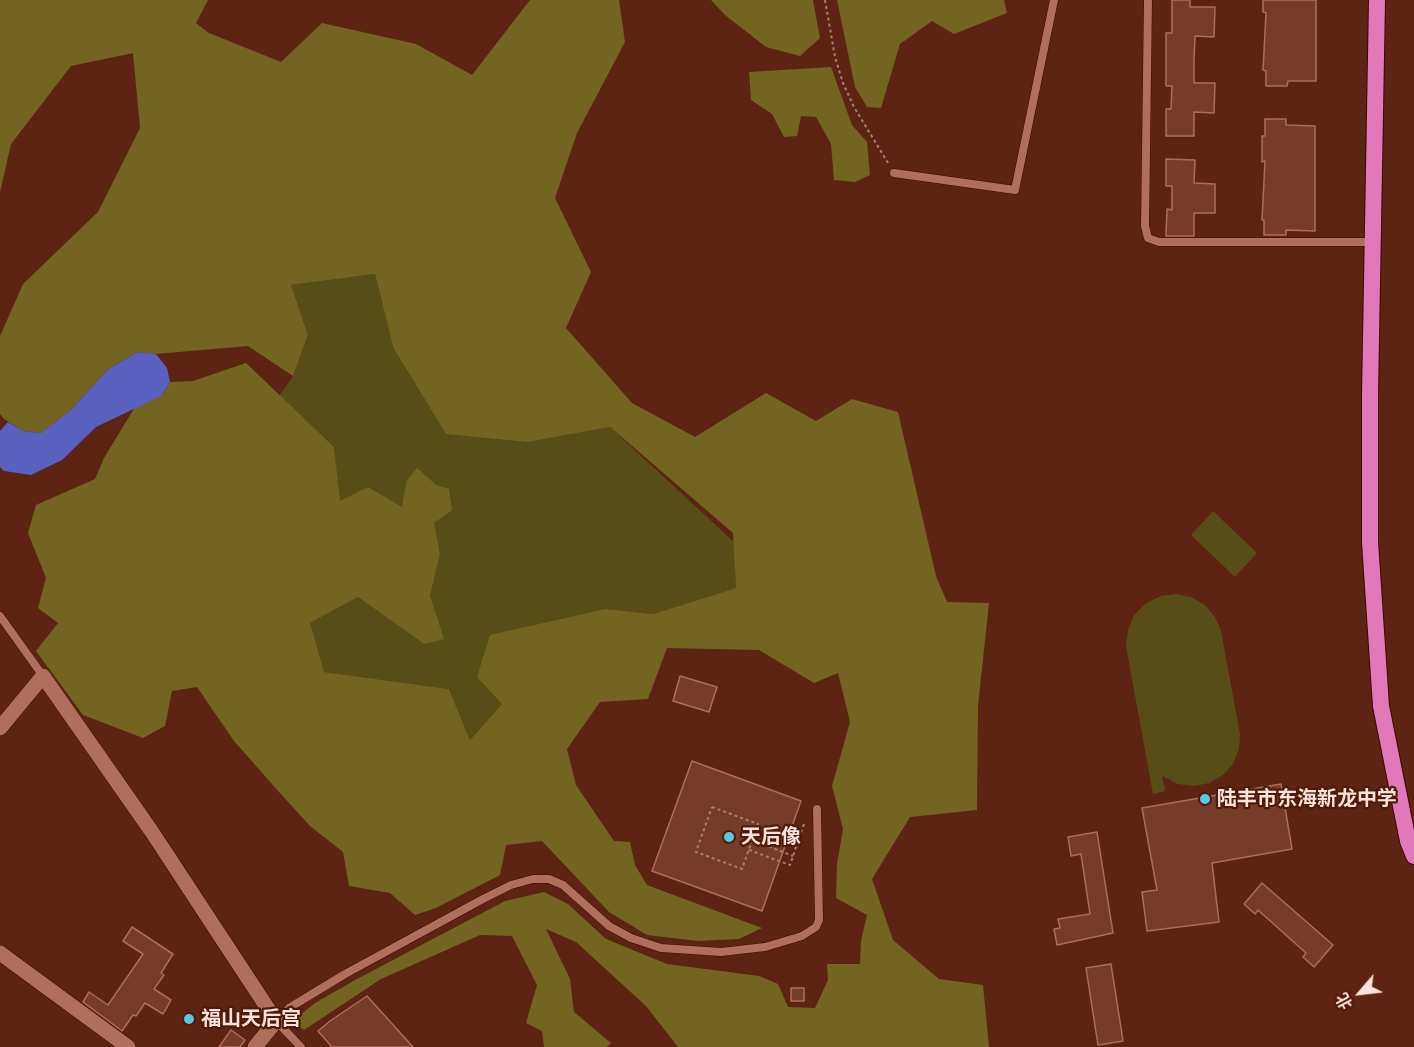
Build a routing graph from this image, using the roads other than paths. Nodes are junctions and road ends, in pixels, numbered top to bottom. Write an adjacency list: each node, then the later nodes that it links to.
1 (1054, 0): 4 (lane)
2 (1148, 0): 5 (lane)
3 (1377, 0): 5 (highway)
4 (894, 172)
5 (1373, 242): 10 (highway)
6 (0, 616): 7 (lane)
7 (43, 676): 8 (street); 12 (street)
8 (0, 728)
9 (817, 812): 12 (lane)
10 (1414, 856)
11 (0, 953): 13 (street)
12 (276, 1021): 14 (street); 15 (lane)
13 (128, 1047)
14 (255, 1047)
15 (301, 1047)

